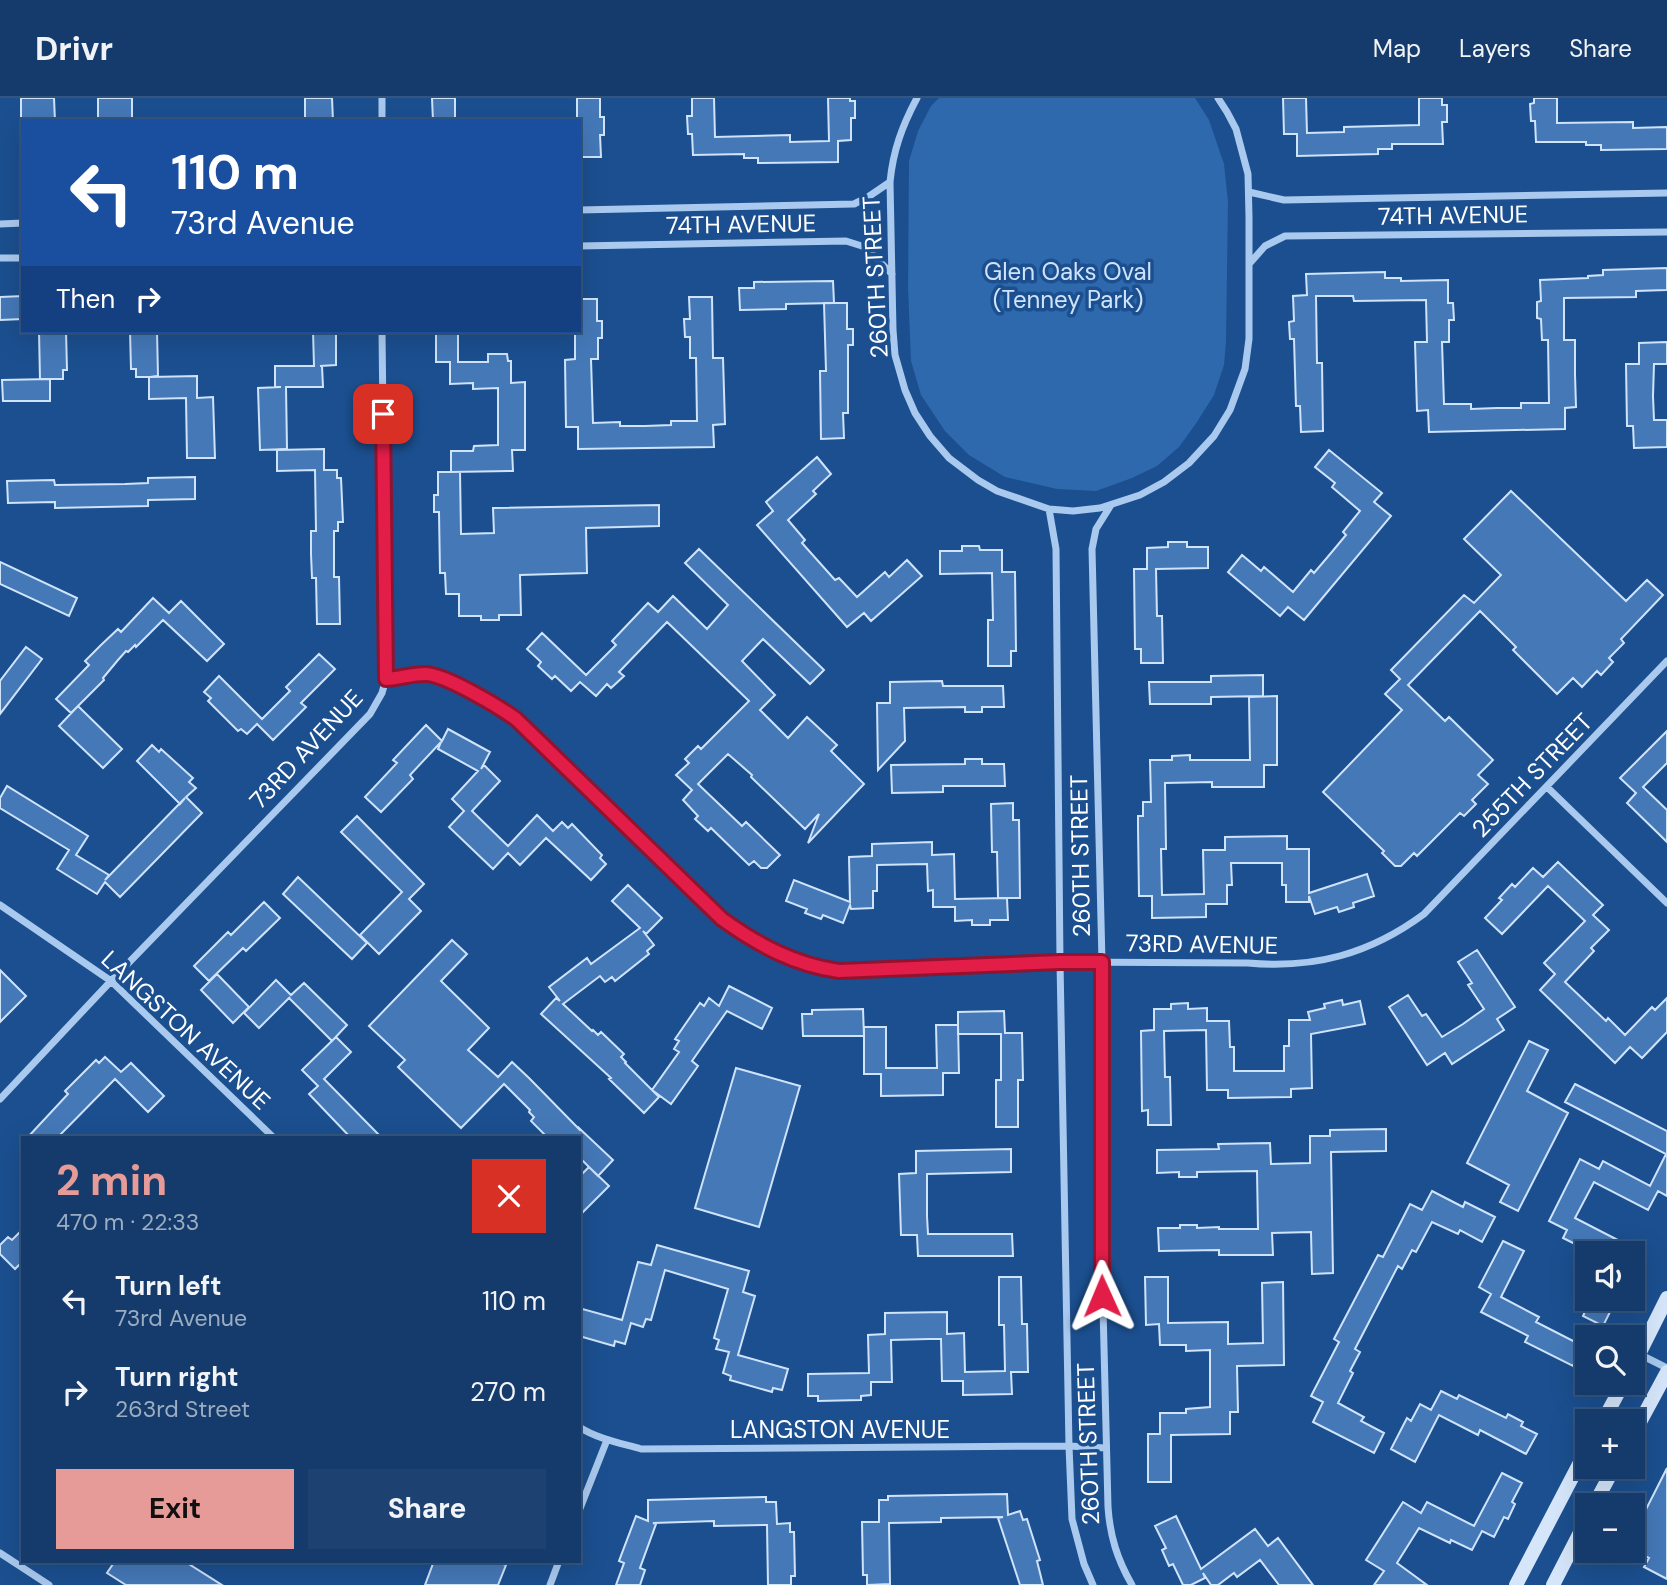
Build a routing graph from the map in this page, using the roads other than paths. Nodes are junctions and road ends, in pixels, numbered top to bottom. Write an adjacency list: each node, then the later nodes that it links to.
1 (382, 98): 4 (street)
2 (916, 98): 5 (street, 260TH STREET)
3 (1218, 98): 6 (street, 260TH STREET)
4 (382, 119)
5 (890, 182): 8 (street, 74TH AVENUE); 16 (street, 260TH STREET)
6 (1249, 192): 7 (street, 74TH AVENUE); 15 (street, 260TH STREET)
7 (1667, 193)
8 (581, 210)
9 (21, 223): 10 (street)
10 (0, 224)
11 (1667, 232): 15 (street, 74TH AVENUE)
12 (581, 246): 16 (street, 74TH AVENUE)
13 (0, 258): 14 (street)
14 (21, 258)
15 (1249, 263): 18 (street, 260TH STREET)
16 (892, 274): 19 (street, 260TH STREET)
17 (382, 333): 21 (street)
18 (1111, 505): 19 (street, 260TH STREET); 27 (street, 260TH STREET)
19 (1049, 509): 26 (street, 260TH STREET)
20 (1667, 661): 22 (street, 255TH STREET)
21 (386, 679): 26 (street, 73RD AVENUE); 28 (street, 73RD AVENUE)
22 (1547, 787): 23 (street); 25 (street, 255TH STREET)
23 (1667, 903)
24 (0, 905): 28 (street, LANGSTON AVENUE)
25 (1424, 914): 27 (street, 73RD AVENUE)
26 (1060, 962): 27 (street, 73RD AVENUE); 38 (street, 260TH STREET)
27 (1102, 962): 39 (street, 260TH STREET)
28 (111, 981): 29 (street, 73RD AVENUE); 30 (street, LANGSTON AVENUE)
29 (0, 1098)
30 (272, 1136)
31 (1667, 1298): 32 (main road)
32 (1645, 1342)
33 (1645, 1363): 34 (street)
34 (1667, 1370): 35 (main road)
35 (1645, 1412)
36 (581, 1428): 37 (street, LANGSTON AVENUE)
37 (607, 1440): 38 (street, LANGSTON AVENUE); 41 (street)
38 (1069, 1446): 39 (street, LANGSTON AVENUE); 47 (street, 260TH STREET)
39 (1106, 1448): 48 (street, 260TH STREET)
40 (1575, 1472): 49 (main road)
41 (581, 1506)
42 (1575, 1542): 50 (main road)
43 (0, 1553): 45 (street)
44 (558, 1563): 46 (street)
45 (49, 1585)
46 (550, 1585)
47 (1093, 1585)
48 (1132, 1585)
49 (1516, 1585)
50 (1553, 1585)

